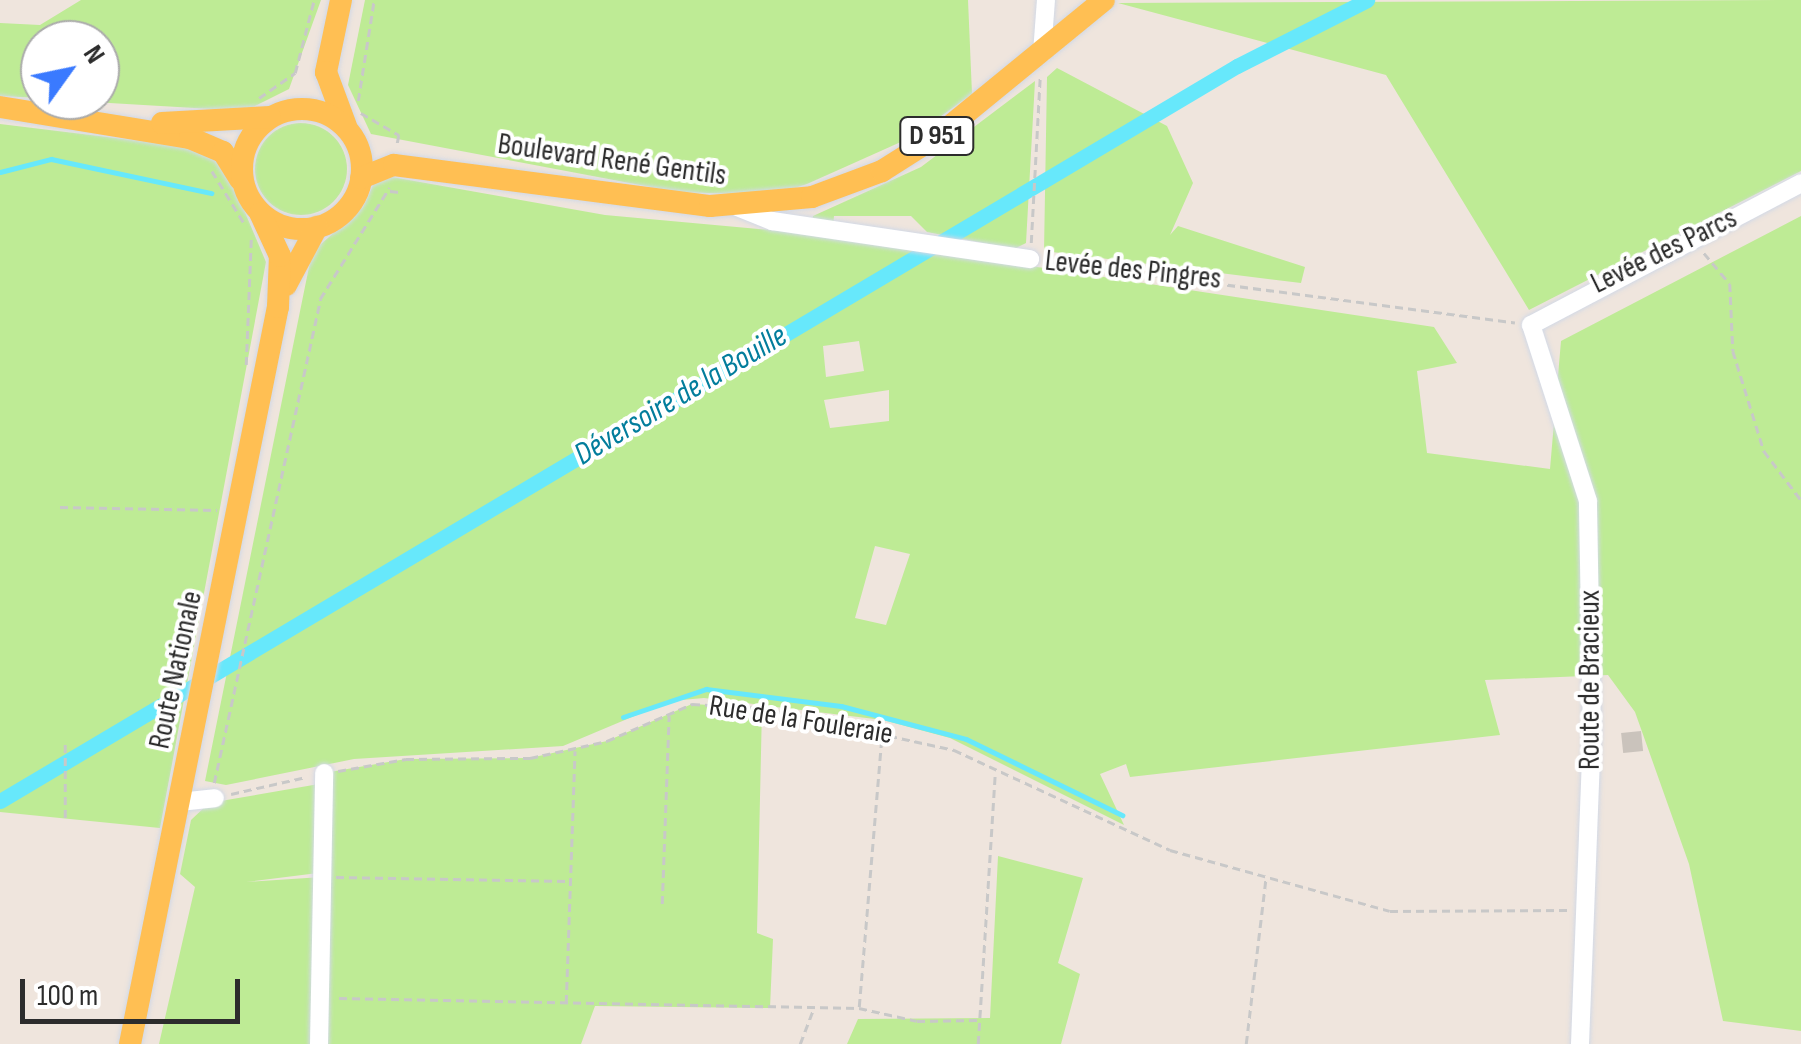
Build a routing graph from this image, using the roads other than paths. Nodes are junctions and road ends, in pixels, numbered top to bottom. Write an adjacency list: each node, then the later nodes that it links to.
1 (342, 0): 5 (main road)
2 (1046, 0): 4 (street)
3 (1104, 0): 4 (main road, Boulevard René Gentils / D 951)
4 (1042, 53): 14 (main road, Boulevard René Gentils / D 951)
5 (328, 72): 7 (main road); 9 (main road)
6 (0, 107): 8 (main road)
7 (276, 114): 8 (main road); 9 (main road); 13 (main road)
8 (118, 121): 13 (main road)
9 (350, 132): 10 (main road, Boulevard René Gentils / D 951); 11 (main road)
10 (395, 158): 11 (main road); 14 (main road, Boulevard René Gentils / D 951)
11 (361, 178): 16 (main road)
12 (1801, 183): 19 (street, Levée des Parcs)
13 (244, 186): 15 (main road)
14 (737, 207): 17 (street, Levée des Pingres)
15 (260, 213): 16 (main road); 18 (main road, Route Nationale)
16 (318, 227): 18 (main road, Route Nationale)
17 (1030, 259)
18 (278, 307): 22 (main road, Route Nationale)
19 (1531, 325): 25 (street, Route de Bracieux)
20 (324, 774): 24 (street)
21 (211, 798): 22 (street)
22 (179, 802): 23 (main road, Route Nationale)
23 (130, 1044)
24 (319, 1044)
25 (1580, 1044)

